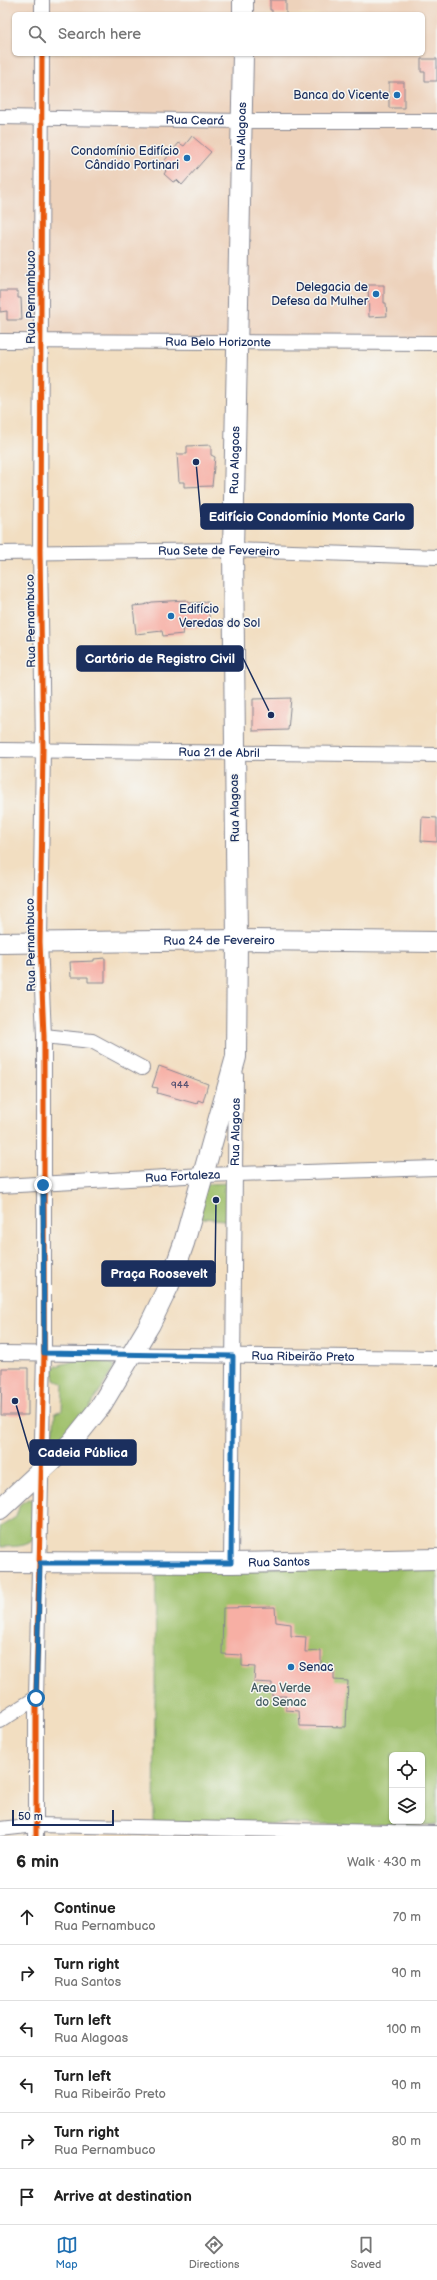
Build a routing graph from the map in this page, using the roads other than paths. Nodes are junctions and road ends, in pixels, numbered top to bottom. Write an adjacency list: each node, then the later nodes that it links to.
1 (42, 0): 3 (street)
2 (243, 0): 4 (street)
3 (42, 12)
4 (243, 12)
5 (42, 56): 7 (street, Rua Pernambuco)
6 (242, 56): 9 (street, Rua Alagoas)
7 (42, 116): 8 (street, Rua Ceará); 9 (street, Rua Ceará); 12 (street, Rua Pernambuco)
8 (0, 117)
9 (242, 121): 10 (street, Rua Ceará); 13 (street, Rua Alagoas)
10 (437, 121)
11 (0, 341): 12 (street, Rua Belo Horizonte)
12 (41, 342): 13 (street, Rua Belo Horizonte); 16 (street, Rua Pernambuco)
13 (238, 342): 14 (street, Rua Belo Horizonte); 15 (street, Rua Alagoas)
14 (437, 343)
15 (234, 550): 16 (street, Rua Sete de Fevereiro); 18 (street, Rua Sete de Fevereiro); 21 (street, Rua Alagoas)
16 (40, 552): 17 (street, Rua Sete de Fevereiro); 19 (street, Rua Pernambuco)
17 (0, 553)
18 (437, 557)
19 (43, 749): 20 (street, Rua 21 de Abril); 21 (street, Rua 21 de Abril); 24 (street, Rua Pernambuco)
20 (0, 750)
21 (235, 752): 22 (street, Rua 21 de Abril); 23 (street, Rua Alagoas)
22 (437, 755)
23 (237, 940): 24 (street, Rua 24 de Fevereiro); 25 (street, Rua 24 de Fevereiro); 28 (street, Rua Alagoas)
24 (40, 942): 26 (street, Rua 24 de Fevereiro); 27 (street, Rua Pernambuco)
25 (437, 942)
26 (0, 943)
27 (44, 1036): 29 (street); 33 (street, Rua Pernambuco)
28 (236, 1057): 31 (street, Rua Alagoas); 32 (street)
29 (142, 1068)
30 (437, 1168): 31 (street, Rua Fortaleza)
31 (237, 1174): 32 (street, Rua Fortaleza); 38 (street, Rua Alagoas)
32 (204, 1175): 33 (street, Rua Fortaleza); 37 (street)
33 (43, 1185): 34 (street, Rua Fortaleza); 36 (street, Rua Pernambuco)
34 (0, 1186)
35 (0, 1353): 36 (street, Rua Ribeirão Preto)
36 (44, 1353): 37 (street, Rua Ribeirão Preto); 40 (street, Rua Pernambuco)
37 (131, 1354): 38 (street, Rua Ribeirão Preto); 40 (street)
38 (233, 1356): 39 (street, Rua Ribeirão Preto); 45 (street, Rua Alagoas)
39 (437, 1358)
40 (40, 1473): 41 (street); 44 (street, Rua Pernambuco)
41 (0, 1509)
42 (437, 1559): 45 (street, Rua Santos)
43 (0, 1562): 44 (street, Rua Santos)
44 (40, 1563): 45 (street, Rua Santos); 46 (street, Rua Pernambuco)
45 (231, 1563)
46 (36, 1698): 47 (street); 49 (street, Rua Pernambuco)
47 (0, 1721)
48 (0, 1828): 49 (street)
49 (36, 1830): 50 (street)
50 (240, 1832): 51 (street)
51 (437, 1833)

